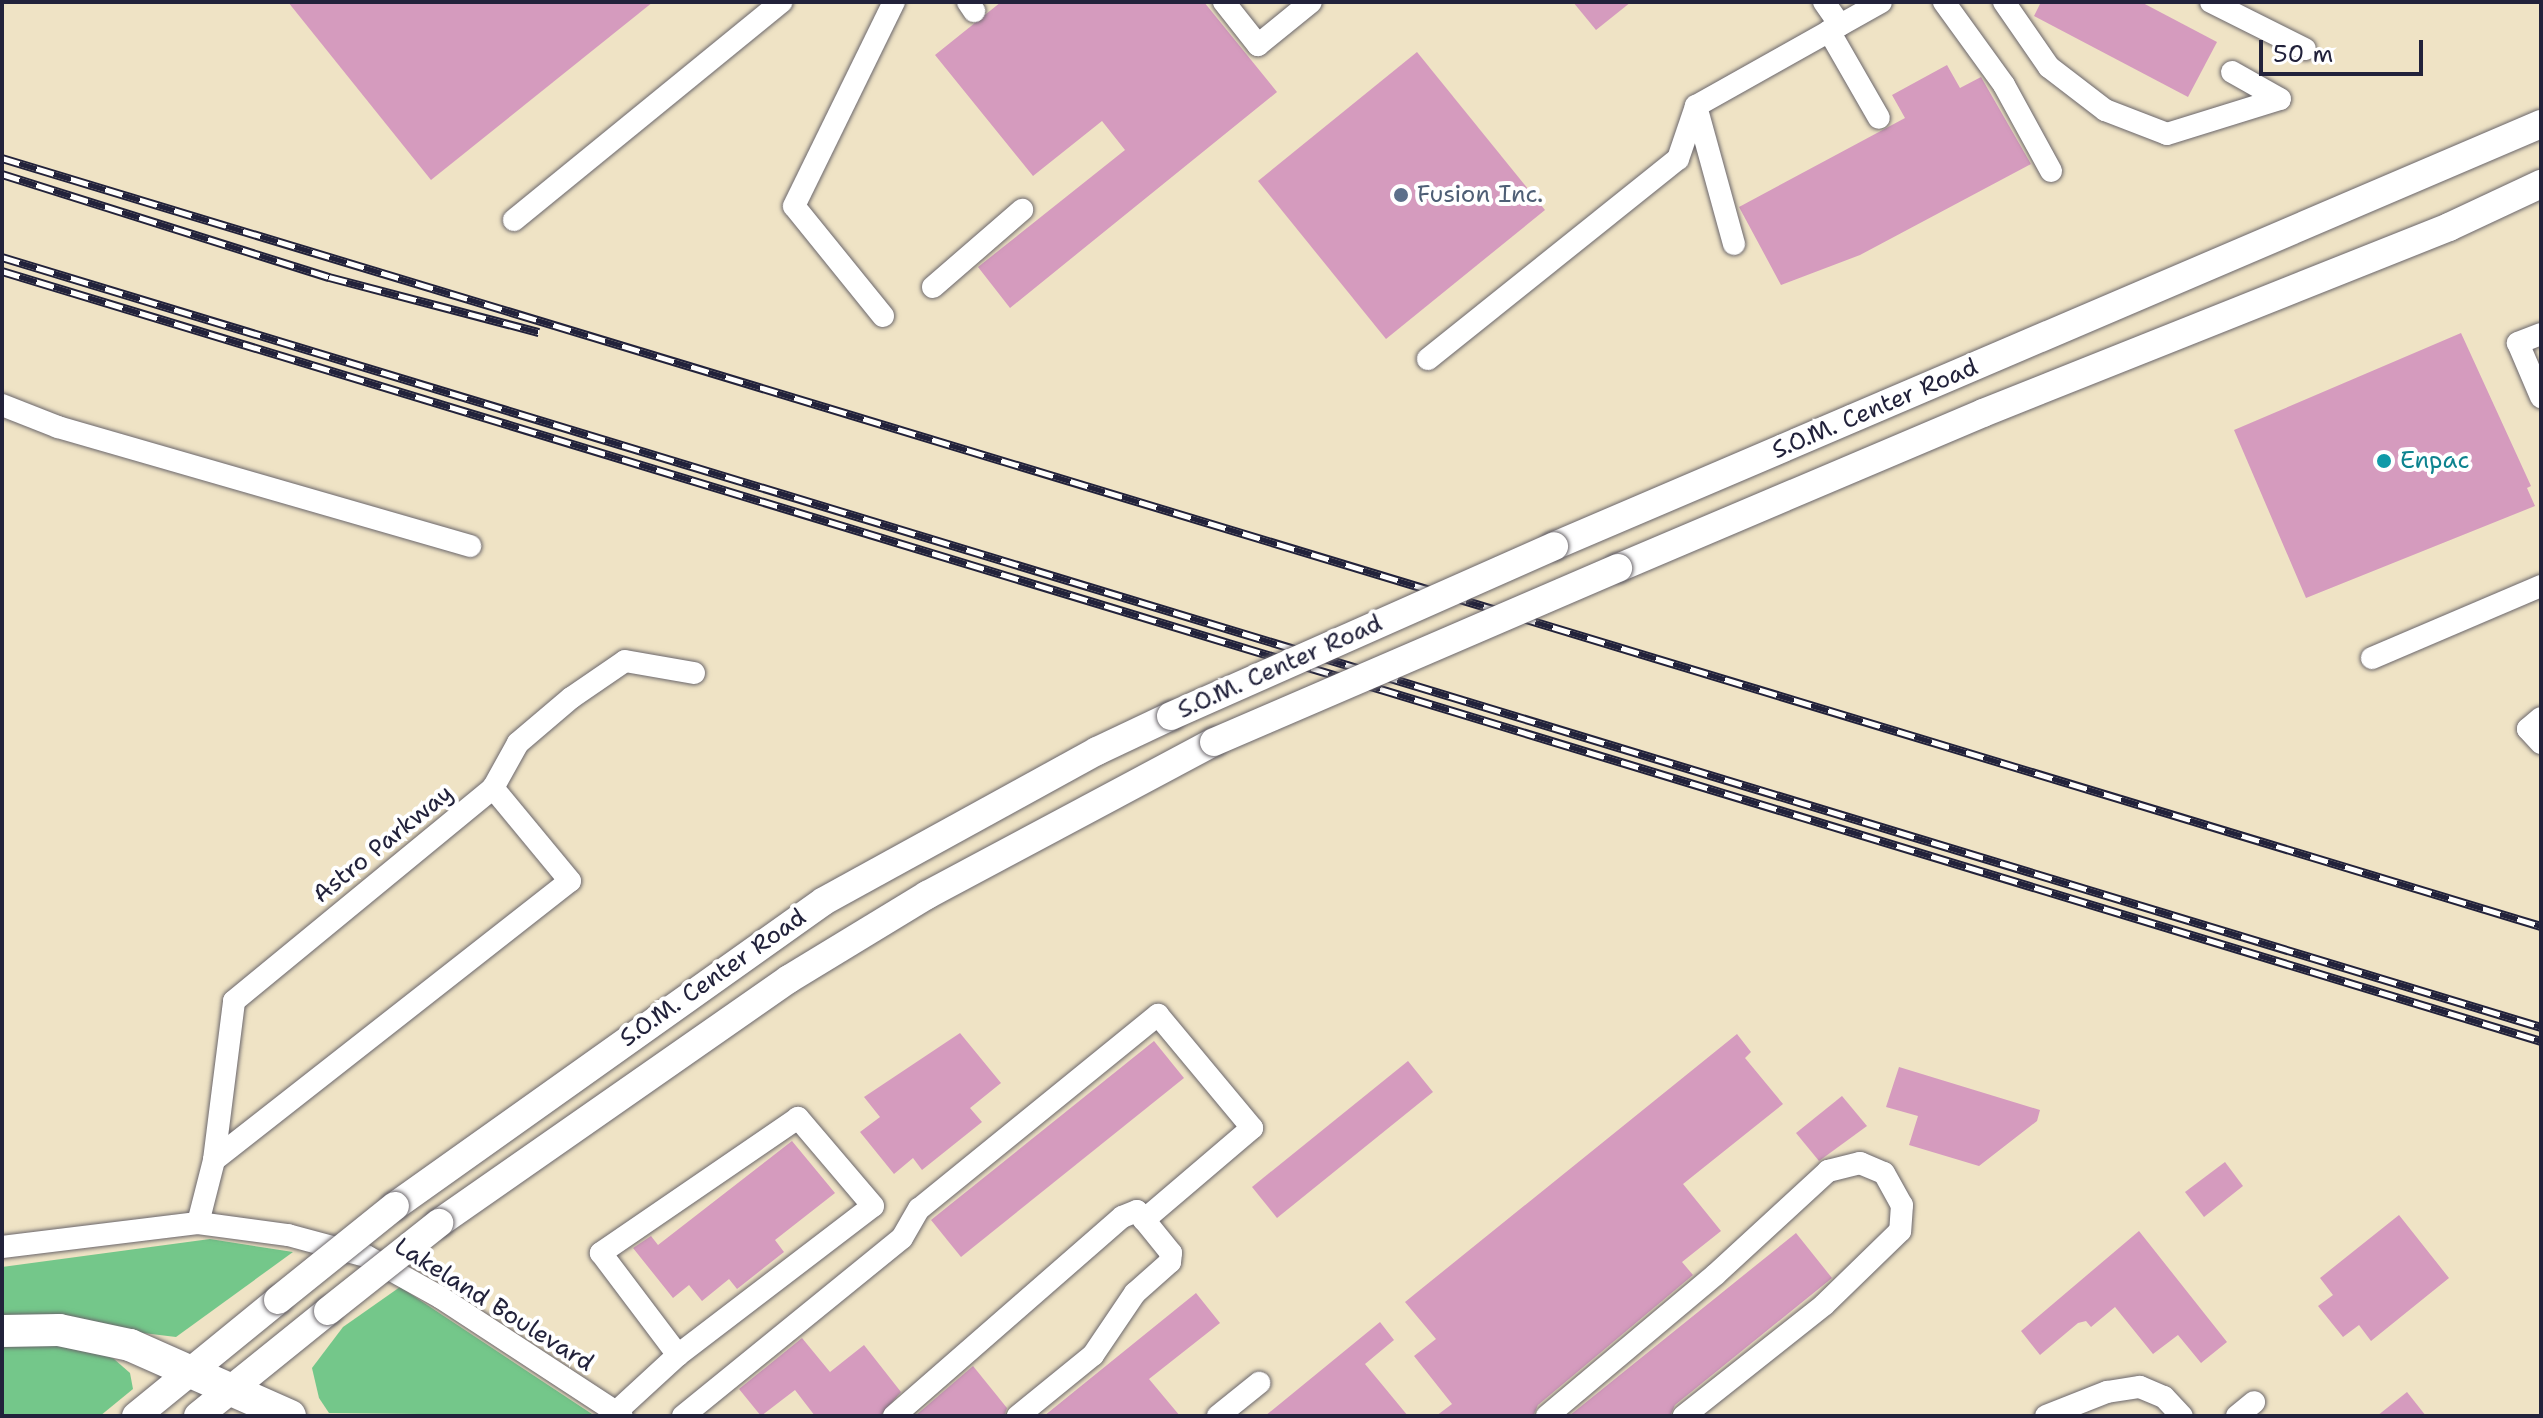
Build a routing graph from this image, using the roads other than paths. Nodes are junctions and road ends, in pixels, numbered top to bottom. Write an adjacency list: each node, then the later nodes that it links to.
1 (781, 2): 19 (street)
2 (894, 2): 22 (street)
3 (1224, 2): 4 (street)
4 (1311, 2)
5 (1824, 2): 10 (street)
6 (1881, 2): 10 (street)
7 (1944, 2): 16 (street)
8 (2004, 2): 12 (street)
9 (2211, 2): 11 (street)
10 (1834, 28): 13 (street); 14 (street)
11 (2305, 49)
12 (2232, 72)
13 (1696, 106): 20 (street); 24 (street)
14 (1879, 118)
15 (2541, 124): 40 (main road, S.O.M. Center Road, bridge)
16 (2051, 171)
17 (2541, 184): 42 (main road, S.O.M. Center Road, bridge)
18 (1022, 210): 21 (street)
19 (514, 220)
20 (1734, 244)
21 (933, 287)
22 (883, 316)
23 (2541, 334): 25 (street)
24 (1428, 359)
25 (2541, 397)
26 (5, 411): 27 (street)
27 (470, 546)
28 (2541, 586): 29 (street)
29 (2372, 658)
30 (694, 673): 33 (street, Astro Parkway)
31 (2541, 718): 32 (street)
32 (2541, 743)
33 (493, 788): 34 (street, Astro Parkway); 34 (street)
34 (214, 1160): 36 (street, Astro Parkway)
35 (1144, 1220): 47 (street); 48 (street); 49 (street)
36 (198, 1223): 37 (street, Lakeland Boulevard); 43 (street, Lakeland Boulevard)
37 (2, 1247)
38 (2, 1331): 40 (highway)
39 (678, 1355): 39 (street); 43 (street)
40 (191, 1372): 42 (highway); 44 (main road, S.O.M. Center Road)
41 (1259, 1383): 50 (street)
42 (233, 1389): 45 (main road, S.O.M. Center Road); 46 (highway)
43 (619, 1414)
44 (136, 1416)
45 (198, 1416)
46 (290, 1416)
47 (683, 1416)
48 (894, 1416)
49 (1018, 1416)
50 (1218, 1416)
51 (1547, 1416): 52 (street)
52 (1684, 1416)
53 (2046, 1416): 54 (street)
54 (2182, 1416)

